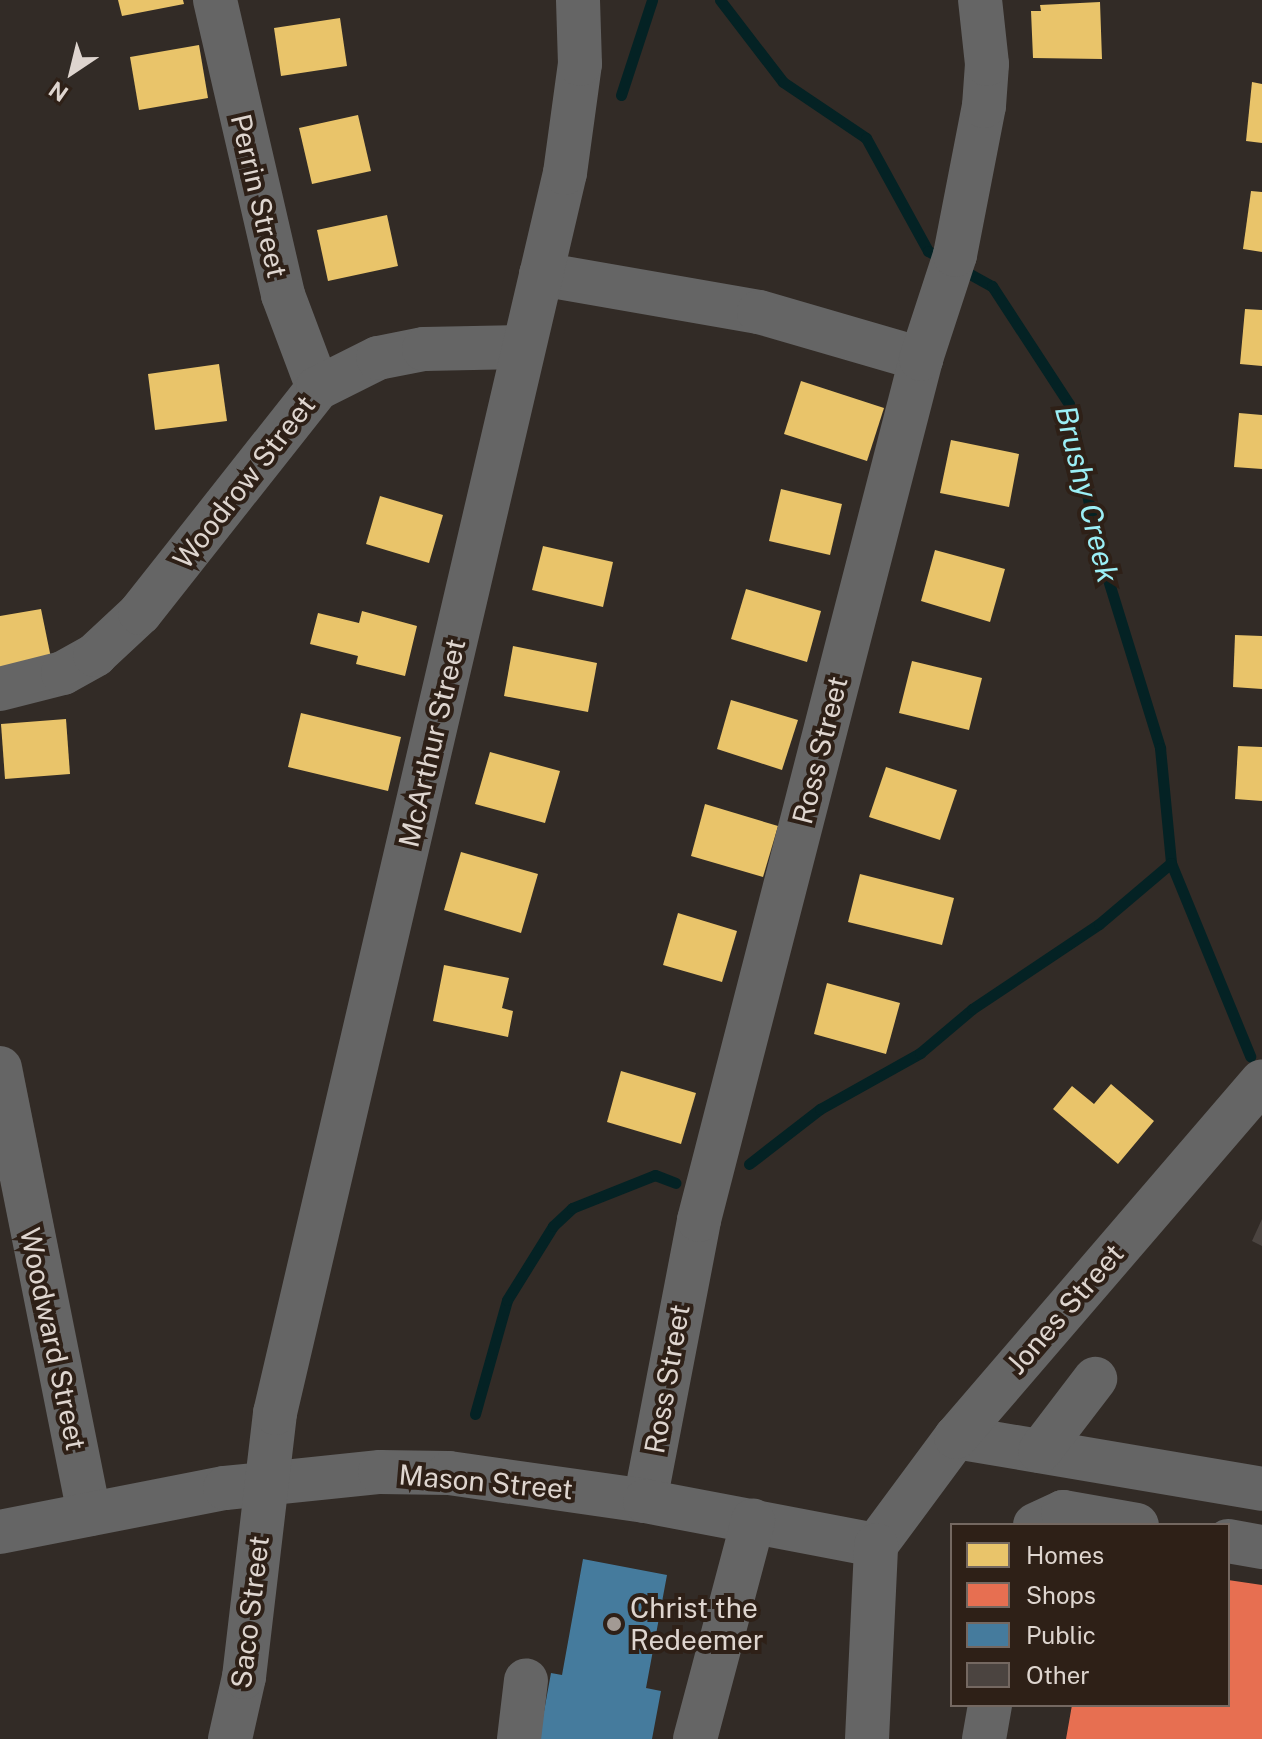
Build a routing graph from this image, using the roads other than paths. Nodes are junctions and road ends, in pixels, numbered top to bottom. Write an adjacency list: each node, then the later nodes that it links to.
1 (215, 0): 7 (street, Perrin Street)
2 (578, 0): 4 (street, McArthur Street)
3 (980, 0): 6 (street, Ross Street)
4 (541, 274): 5 (street, McArthur Street); 6 (street)
5 (522, 347): 7 (street, Woodrow Street); 14 (street, McArthur Street)
6 (921, 359): 16 (street, Ross Street)
7 (318, 388): 8 (street, Woodrow Street)
8 (0, 689)
9 (0, 1068): 17 (street, Woodward Street)
10 (1262, 1081): 12 (street, Jones Street)
11 (1095, 1379): 13 (street)
12 (956, 1437): 13 (street); 23 (street, Jones Street)
13 (1040, 1451): 15 (street)
14 (265, 1483): 16 (street, Mason Street); 17 (street, Mason Street); 27 (street, Saco Street)
15 (1262, 1489)
16 (645, 1501): 18 (street, Mason Street)
17 (89, 1514): 21 (street, Mason Street)
18 (753, 1521): 23 (street, Mason Street); 29 (street)
19 (1039, 1523): 20 (street)
20 (1126, 1523)
21 (0, 1532)
22 (1230, 1541): 24 (street)
23 (876, 1545): 30 (street)
24 (1262, 1547)
25 (526, 1680): 28 (street)
26 (990, 1707): 31 (street)
27 (230, 1739)
28 (519, 1739)
29 (695, 1739)
30 (867, 1739)
31 (984, 1739)

